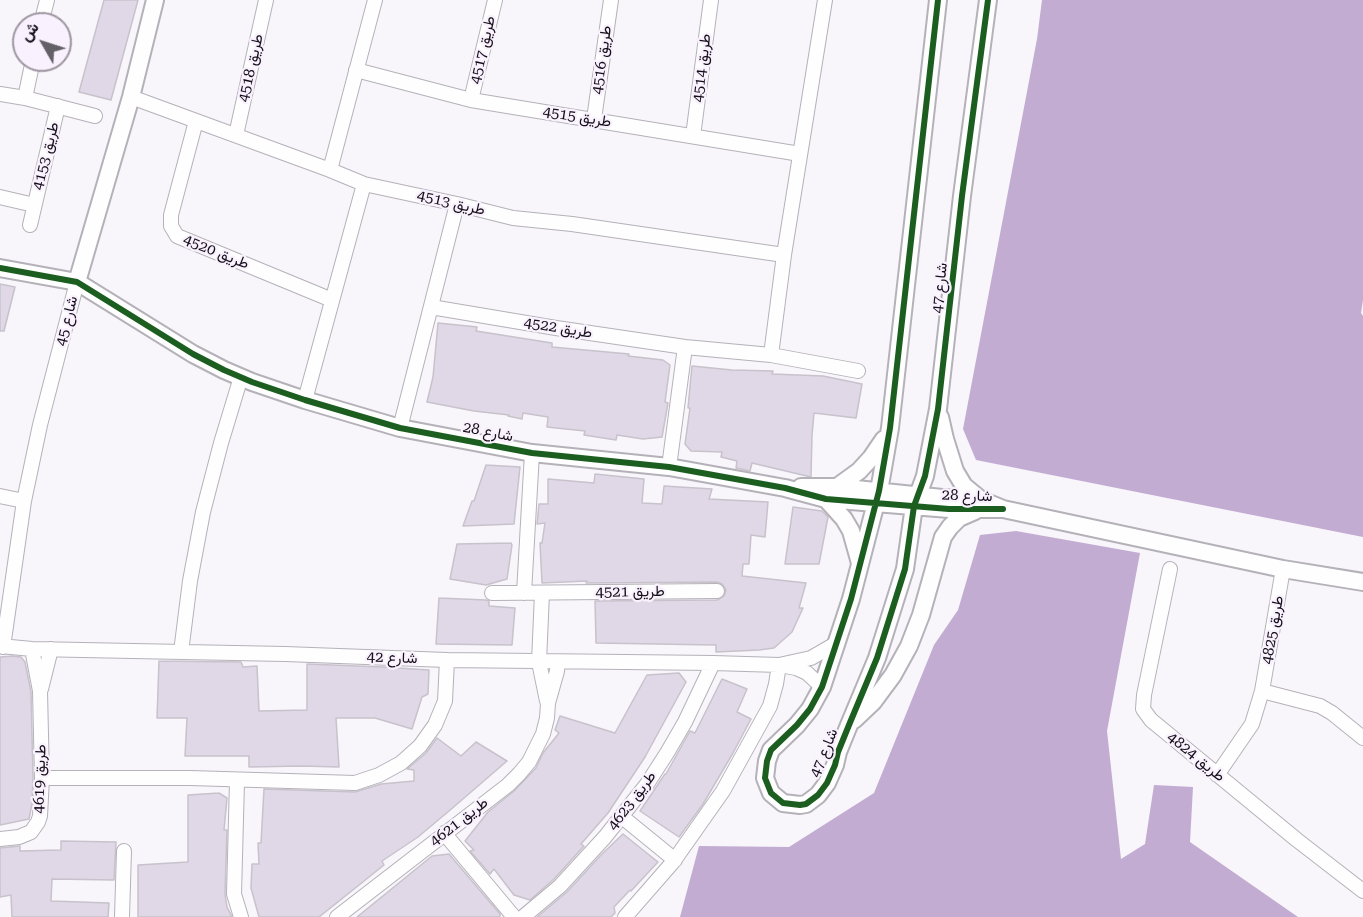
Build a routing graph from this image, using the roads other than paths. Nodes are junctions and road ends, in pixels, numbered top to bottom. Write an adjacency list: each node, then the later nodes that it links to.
1 (154, 0): 13 (street, شارع 45)
2 (266, 0): 20 (street, طريق 4518)
3 (375, 0): 10 (street)
4 (495, 0): 15 (street, طريق 4517)
5 (611, 0): 18 (street, طريق 4516)
6 (711, 0): 21 (street, طريق 4514)
7 (825, 0): 22 (street)
8 (938, 0): 41 (street, شارع 47)
9 (988, 0): 39 (street, شارع 47)
10 (356, 70): 15 (street, طريق 4515); 23 (street)
11 (30, 72): 14 (street)
12 (0, 94): 14 (street, طريق 4153)
13 (131, 97): 19 (street, طريق 4513); 31 (street, شارع 45)
14 (25, 98): 16 (street, طريق 4153)
15 (471, 100): 18 (street, طريق 4515)
16 (58, 106): 17 (street, طريق 4153); 27 (street, طريق 4153)
17 (95, 116)
18 (594, 119): 21 (street, طريق 4515)
19 (196, 121): 20 (street, طريق 4513); 32 (street, طريق 4520)
20 (236, 135): 23 (street, طريق 4513)
21 (693, 136): 22 (street, طريق 4515)
22 (800, 154): 29 (street)
23 (330, 170): 24 (street, طريق 4513)
24 (364, 183): 26 (street, طريق 4513); 32 (street)
25 (0, 197): 27 (street, طريق 4153)
26 (457, 204): 29 (street, طريق 4513); 33 (street)
27 (34, 205): 28 (street, طريق 4153)
28 (30, 225)
29 (784, 255): 35 (street)
30 (0, 268): 31 (street, شارع 28)
31 (77, 282): 37 (street, شارع 28); 47 (street, شارع 45)
32 (332, 300): 38 (street)
33 (431, 307): 34 (street, طريق 4522); 40 (street)
34 (685, 347): 35 (street, طريق 4522); 43 (street)
35 (771, 355): 36 (street, طريق 4522)
36 (858, 371)
37 (241, 377): 38 (street, شارع 28); 62 (street)
38 (304, 400): 40 (street, شارع 28)
39 (938, 409): 48 (street, شارع 47); 49 (street)
40 (400, 428): 42 (street, شارع 28)
41 (890, 428): 44 (street); 46 (street, شارع 47)
42 (532, 453): 43 (street, شارع 28); 56 (street)
43 (669, 467): 44 (street, شارع 28)
44 (831, 493): 46 (street, شارع 28); 50 (street)
45 (0, 496): 47 (street)
46 (878, 498): 48 (street, شارع 28); 50 (street, شارع 47)
47 (24, 501): 59 (street, شارع 45)
48 (916, 501): 49 (street, شارع 28); 72 (street, شارع 47)
49 (979, 505): 52 (street, شارع 28); 72 (street)
50 (860, 564): 58 (street, شارع 47)
51 (1170, 569): 74 (street, طريق 4824)
52 (1283, 569): 53 (street, شارع 28); 70 (street, طريق 4825)
53 (1363, 582)
54 (717, 591): 57 (street, طريق 4521)
55 (492, 593): 56 (street, طريق 4521)
56 (524, 593): 57 (street, طريق 4521)
57 (542, 593): 64 (street)
58 (837, 643): 67 (street, شارع 42); 68 (street, شارع 47)
59 (2, 646): 60 (street, شارع 42)
60 (32, 649): 61 (street, شارع 42); 69 (street, طريق 4619)
61 (51, 650): 62 (street, شارع 42); 69 (street, طريق 4619)
62 (181, 652): 63 (street, شارع 42)
63 (447, 660): 64 (street, شارع 42); 76 (street)
64 (539, 662): 65 (street, شارع 42); 71 (street, طريق 4621)
65 (558, 662): 66 (street, شارع 42); 71 (street, طريق 4621)
66 (713, 663): 67 (street, شارع 42); 77 (street, طريق 4623)
67 (781, 665): 68 (street, شارع 42); 81 (street)
68 (822, 687): 72 (street, شارع 47)
69 (40, 691): 75 (street, طريق 4619)
70 (1262, 691): 73 (street); 74 (street, طريق 4825)
71 (548, 703): 78 (street, طريق 4621)
72 (849, 725)
73 (1363, 738)
74 (1217, 775): 82 (street, طريق 4824)
75 (42, 778): 76 (street); 79 (street, طريق 4619)
76 (237, 781): 84 (street)
77 (621, 816): 81 (street); 87 (street, طريق 4623)
78 (444, 833): 85 (street, طريق 4621); 86 (street)
79 (0, 839)
80 (124, 851): 83 (street)
81 (675, 860): 88 (street)
82 (1363, 891)
83 (122, 917)
84 (241, 917)
85 (337, 917)
86 (514, 917)
87 (523, 917)
88 (624, 917)

